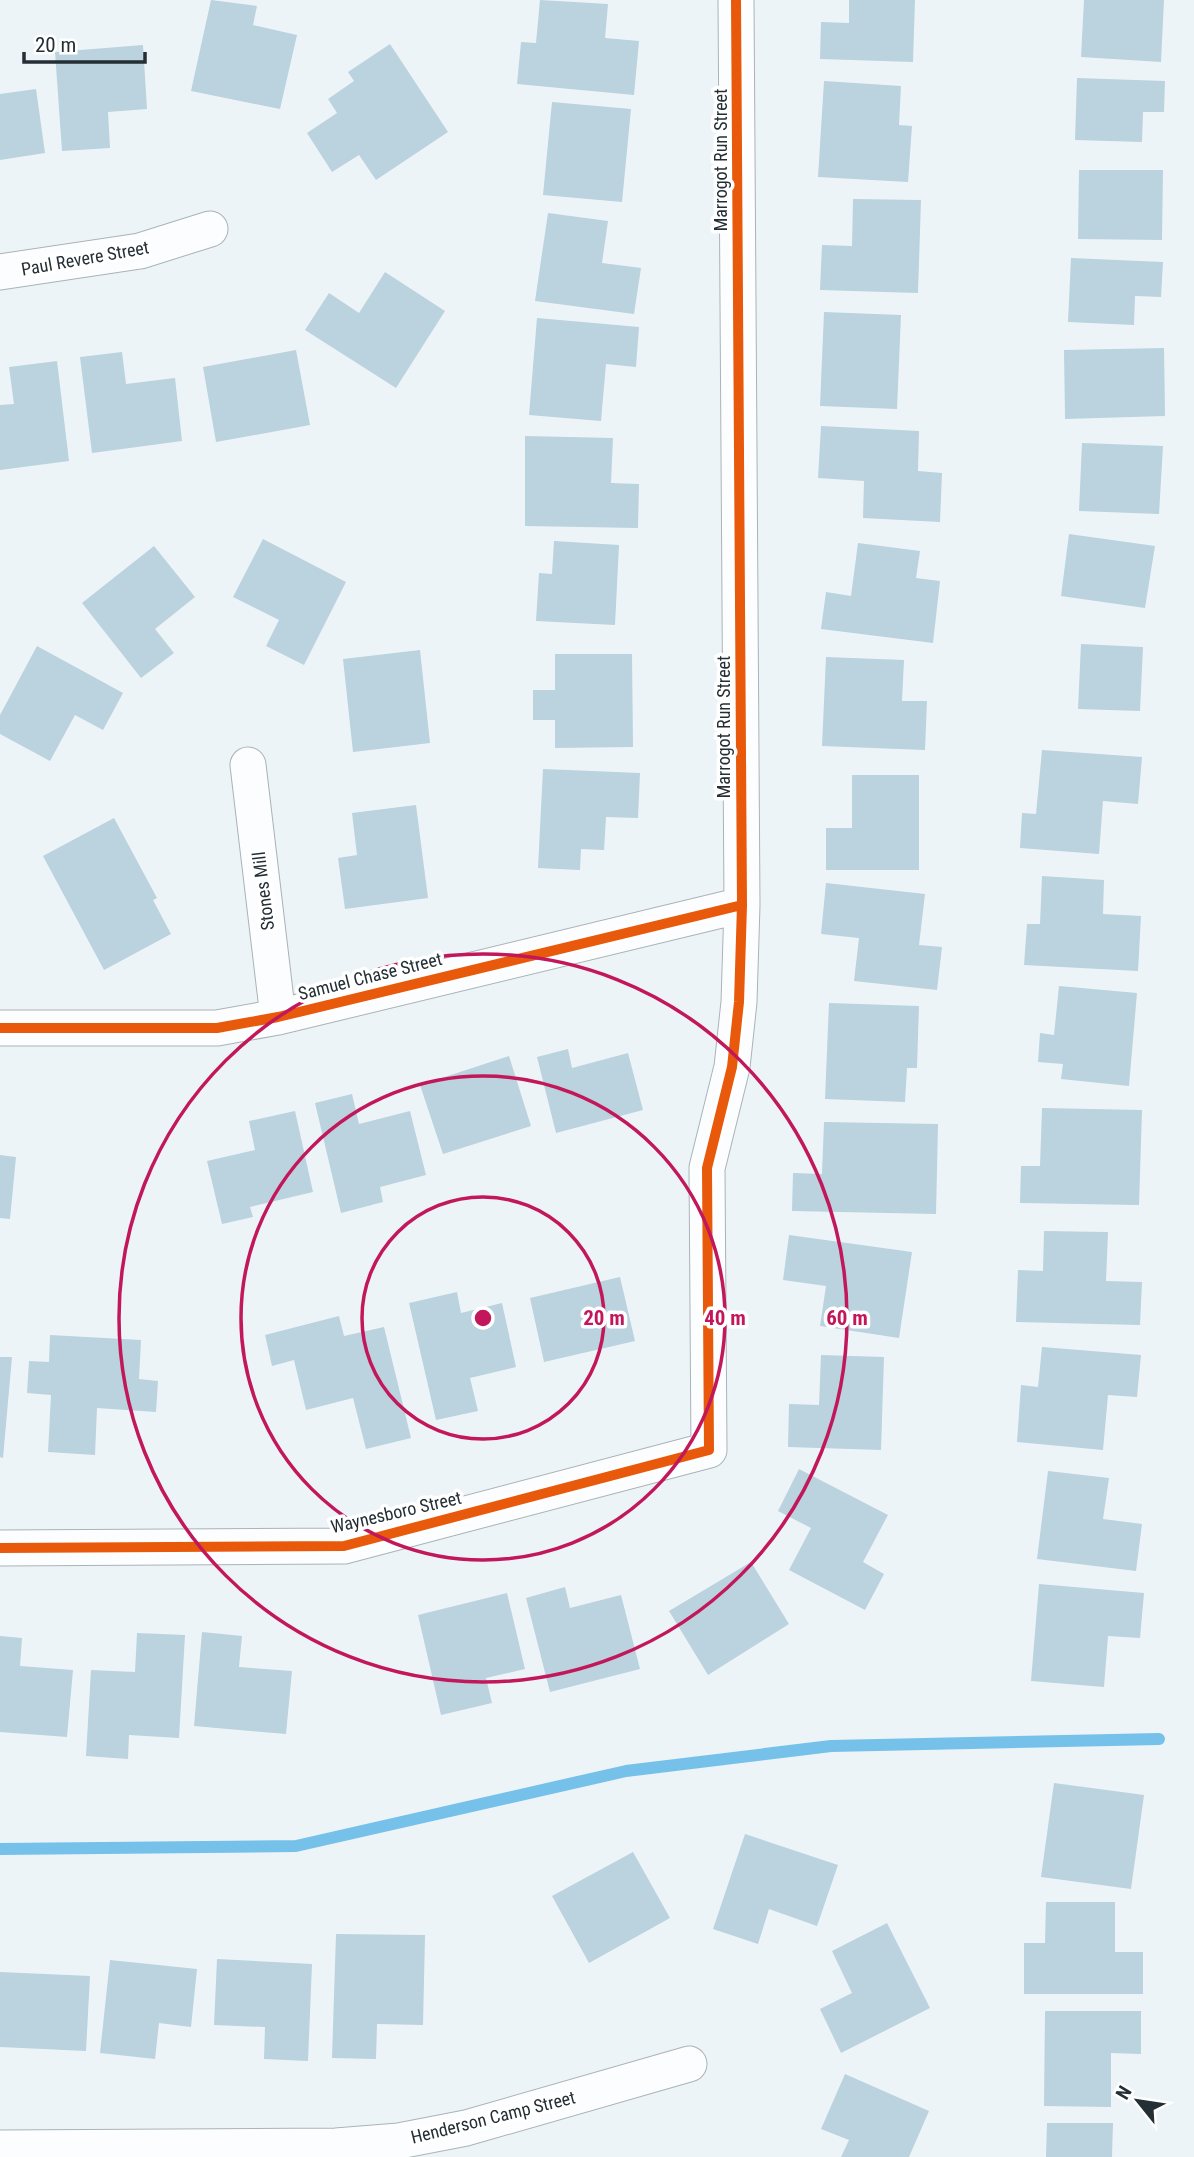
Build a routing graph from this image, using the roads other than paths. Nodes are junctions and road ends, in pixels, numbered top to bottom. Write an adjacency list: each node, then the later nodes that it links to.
1 (736, 0): 5 (street, Marrogot Run Street)
2 (210, 229): 3 (street, Paul Revere Street)
3 (0, 272)
4 (248, 765): 6 (street, Stones Mill)
5 (742, 905): 6 (street, Samuel Chase Street); 8 (street, Marrogot Run Street)
6 (278, 1017): 7 (street, Samuel Chase Street)
7 (0, 1028)
8 (709, 1450): 9 (street, Waynesboro Street)
9 (0, 1548)
10 (689, 2064): 11 (street, Henderson Camp Street)
11 (0, 2148)

